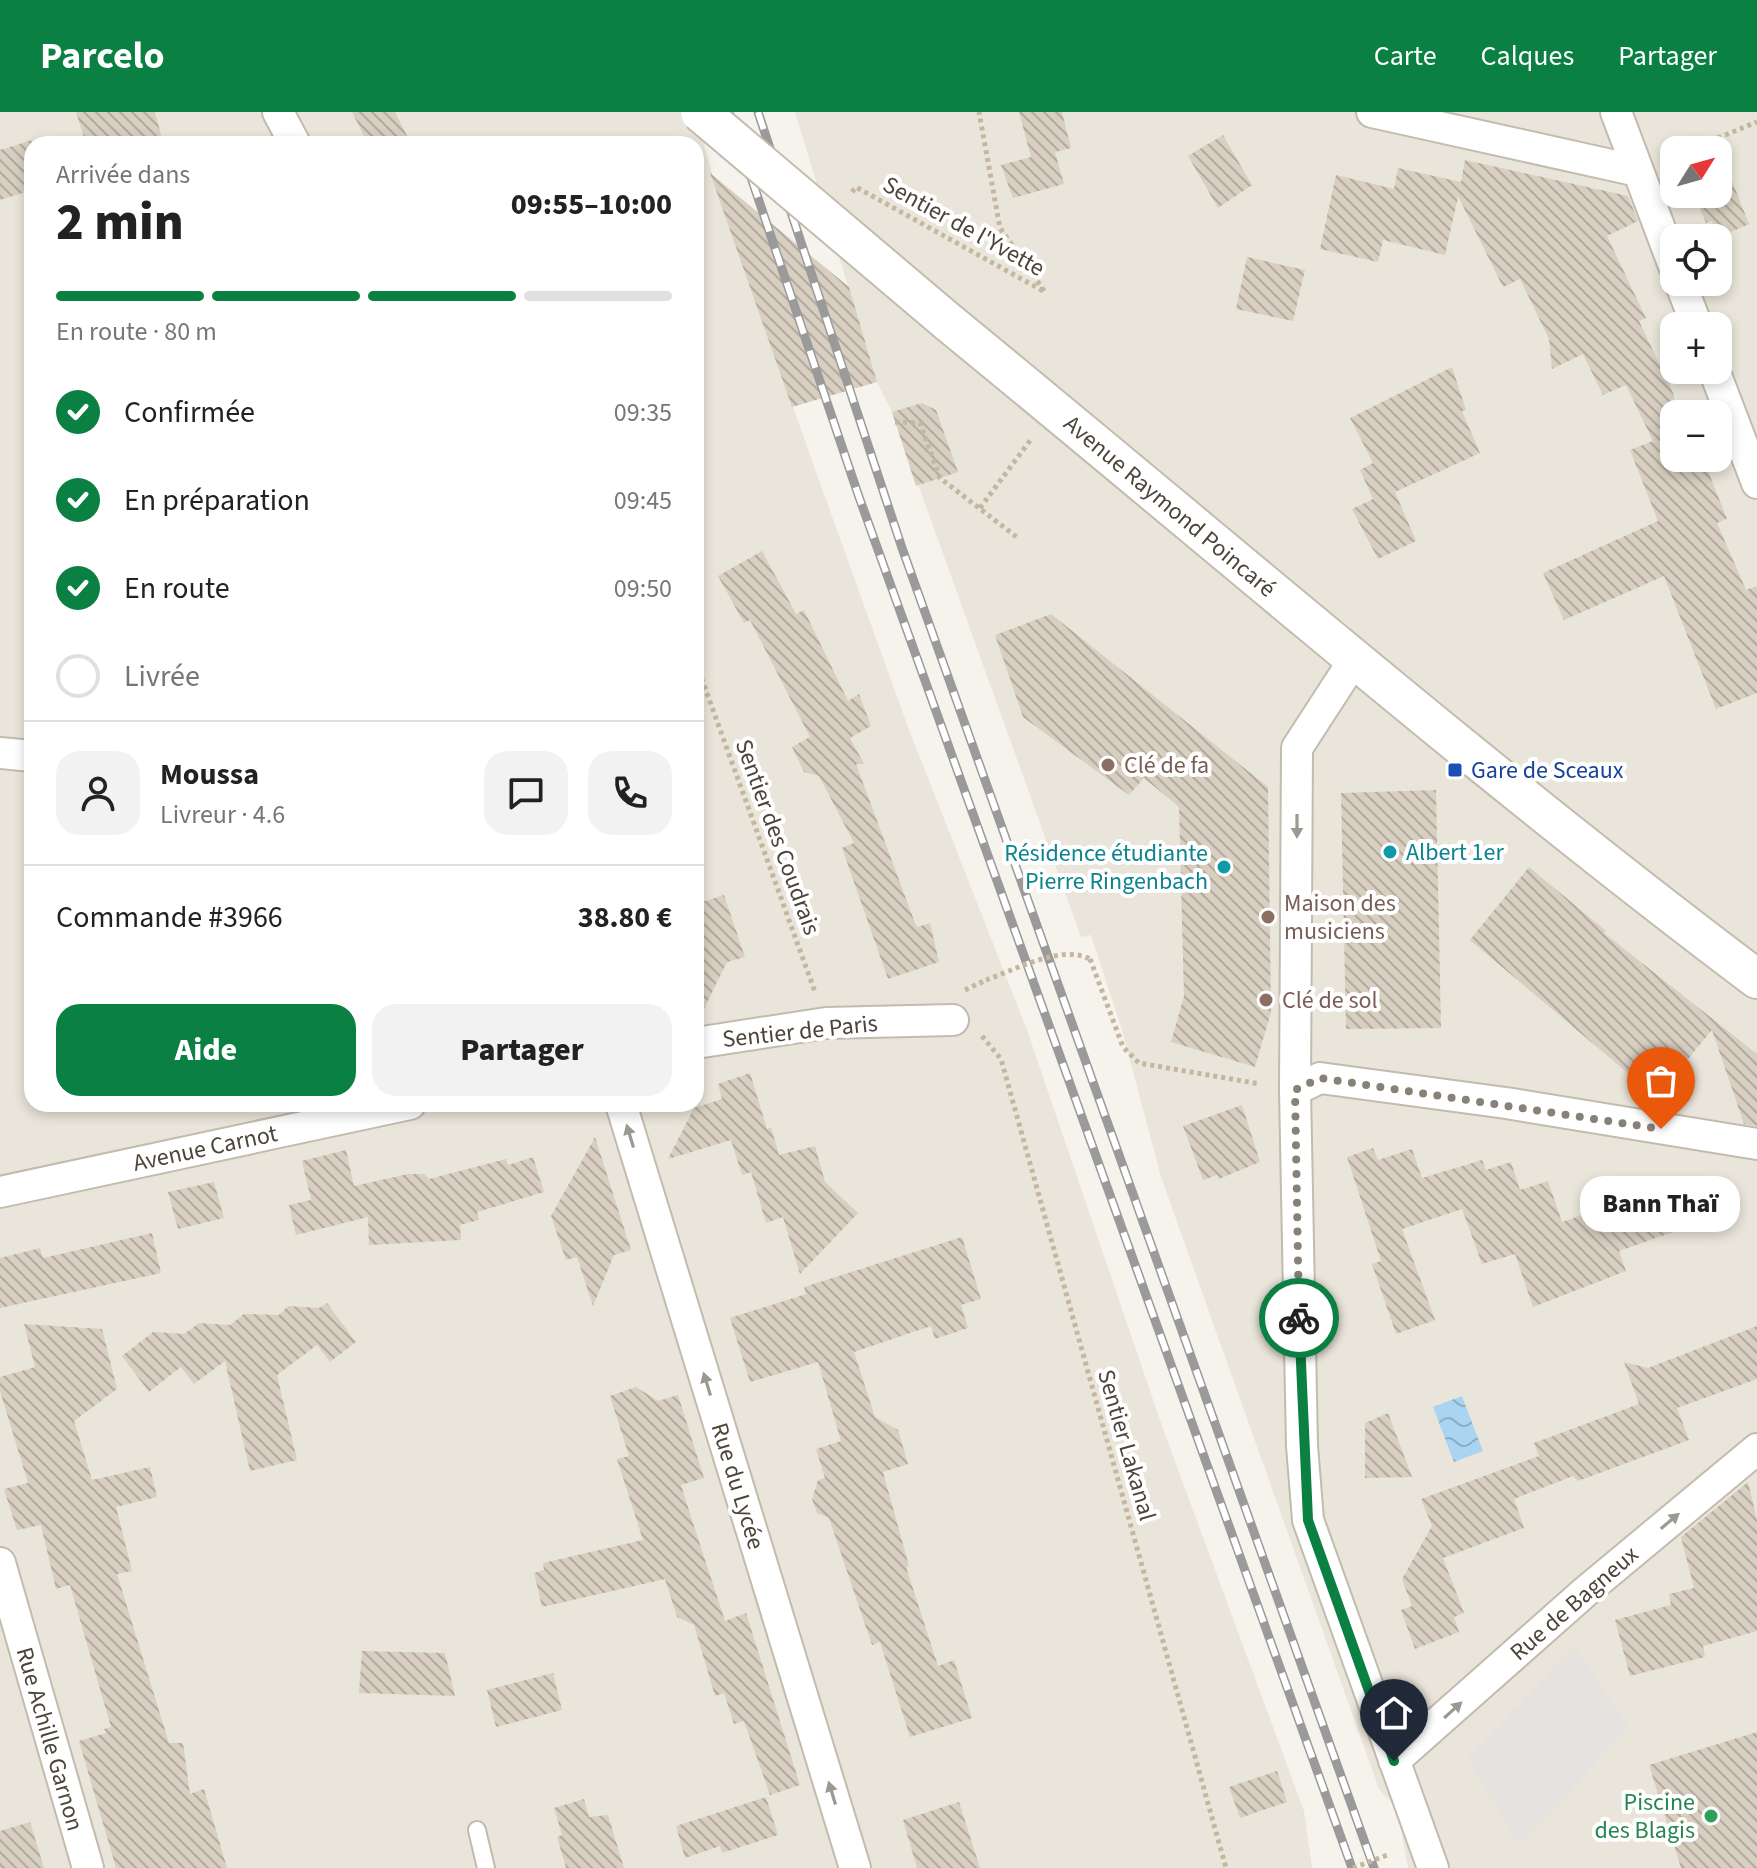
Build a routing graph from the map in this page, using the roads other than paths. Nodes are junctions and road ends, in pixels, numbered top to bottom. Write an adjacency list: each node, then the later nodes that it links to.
1 (278, 112): 5 (street)
2 (700, 112): 10 (street, Avenue Raymond Poincaré, bridge)
3 (1372, 112): 6 (street)
4 (1616, 112): 6 (street)
5 (291, 136)
6 (1638, 171): 7 (street)
7 (1660, 229)
8 (1719, 384): 9 (street)
9 (1757, 483)
10 (1354, 660): 13 (street, Avenue Raymond Poincaré); 18 (street, one-way to 18)
11 (0, 753): 12 (street)
12 (24, 755)
13 (1645, 895): 14 (street, Avenue Raymond Poincaré); 15 (street, Avenue Raymond Poincaré)
14 (1757, 979)
15 (1757, 1008)
16 (953, 1020): 17 (street, Sentier de Paris)
17 (704, 1042)
18 (1295, 1090): 21 (street); 25 (street)
19 (371, 1112): 22 (street, Avenue Carnot)
20 (623, 1112): 29 (street, Rue du Lycée, one-way to 20)
21 (1757, 1144)
22 (0, 1192)
23 (1757, 1449): 25 (street, Rue de Bagneux, one-way to 23)
24 (0, 1563): 27 (street, Rue Achille Garnon)
25 (1394, 1761): 30 (street)
26 (477, 1830): 28 (lane)
27 (88, 1868)
28 (486, 1868)
29 (855, 1868)
30 (1433, 1868)

